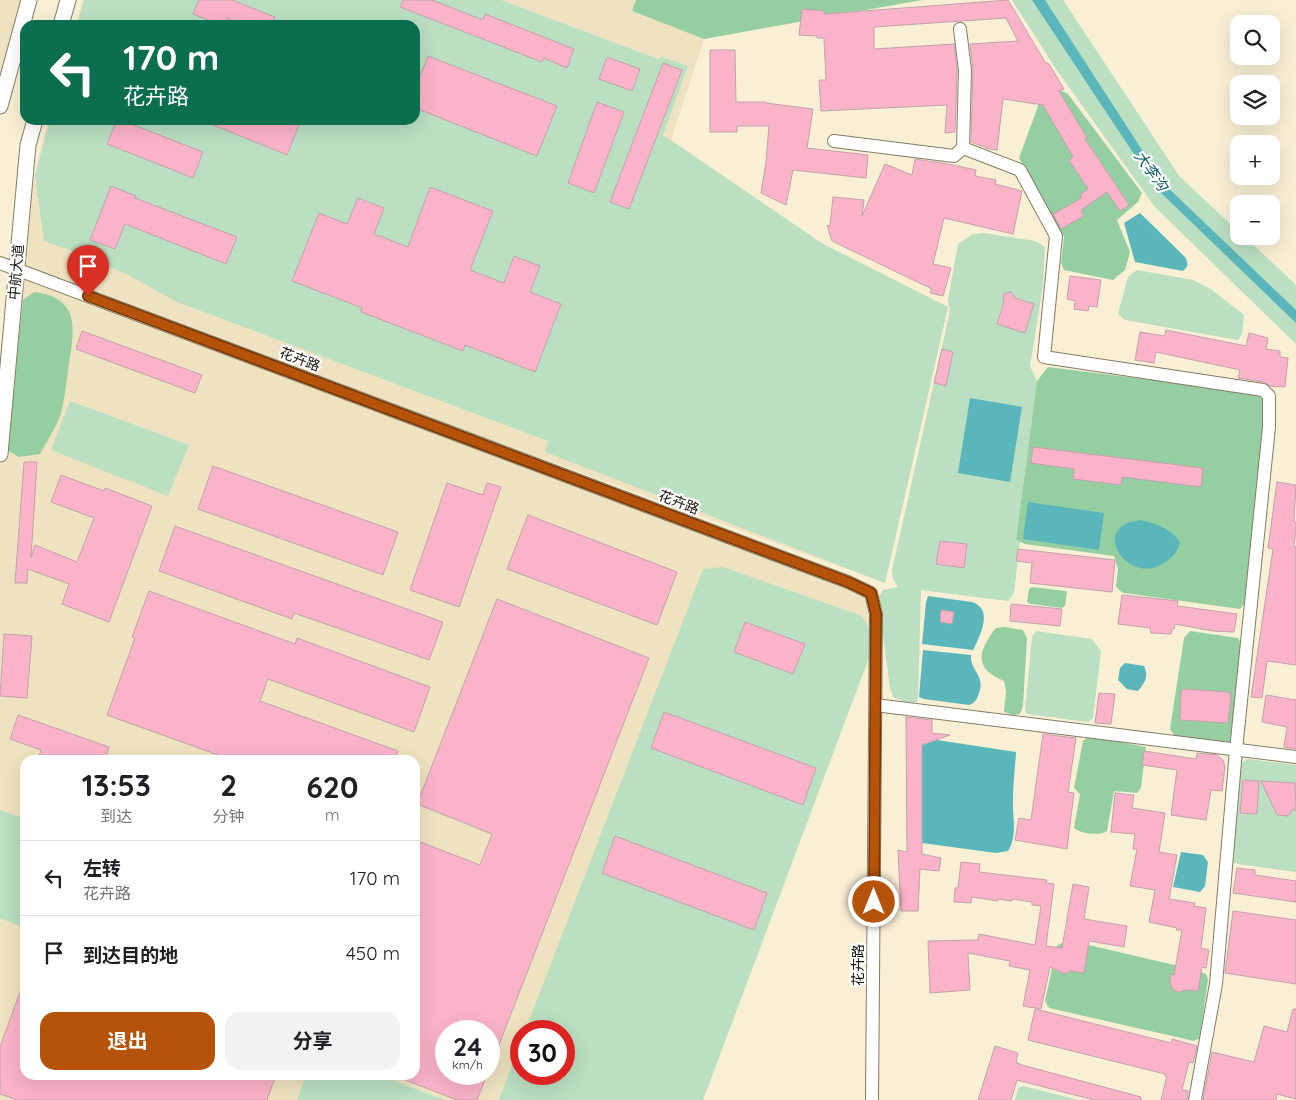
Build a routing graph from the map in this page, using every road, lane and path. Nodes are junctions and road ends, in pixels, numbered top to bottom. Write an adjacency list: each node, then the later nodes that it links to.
1 (29, 0): 3 (main road)
2 (68, 0): 4 (main road)
3 (24, 20)
4 (62, 20)
5 (960, 29): 10 (street)
6 (20, 33): 7 (main road)
7 (0, 106)
8 (34, 125): 12 (main road, 中航大道)
9 (834, 141): 10 (street)
10 (962, 148): 15 (street)
11 (0, 263): 12 (street, 花卉路)
12 (16, 268): 13 (main road, 中航大道); 14 (street, 花卉路)
13 (0, 454)
14 (875, 705): 15 (street); 17 (street, 花卉路)
15 (1236, 750): 16 (street); 18 (street)
16 (1296, 757)
17 (872, 1100)
18 (1195, 1100)

